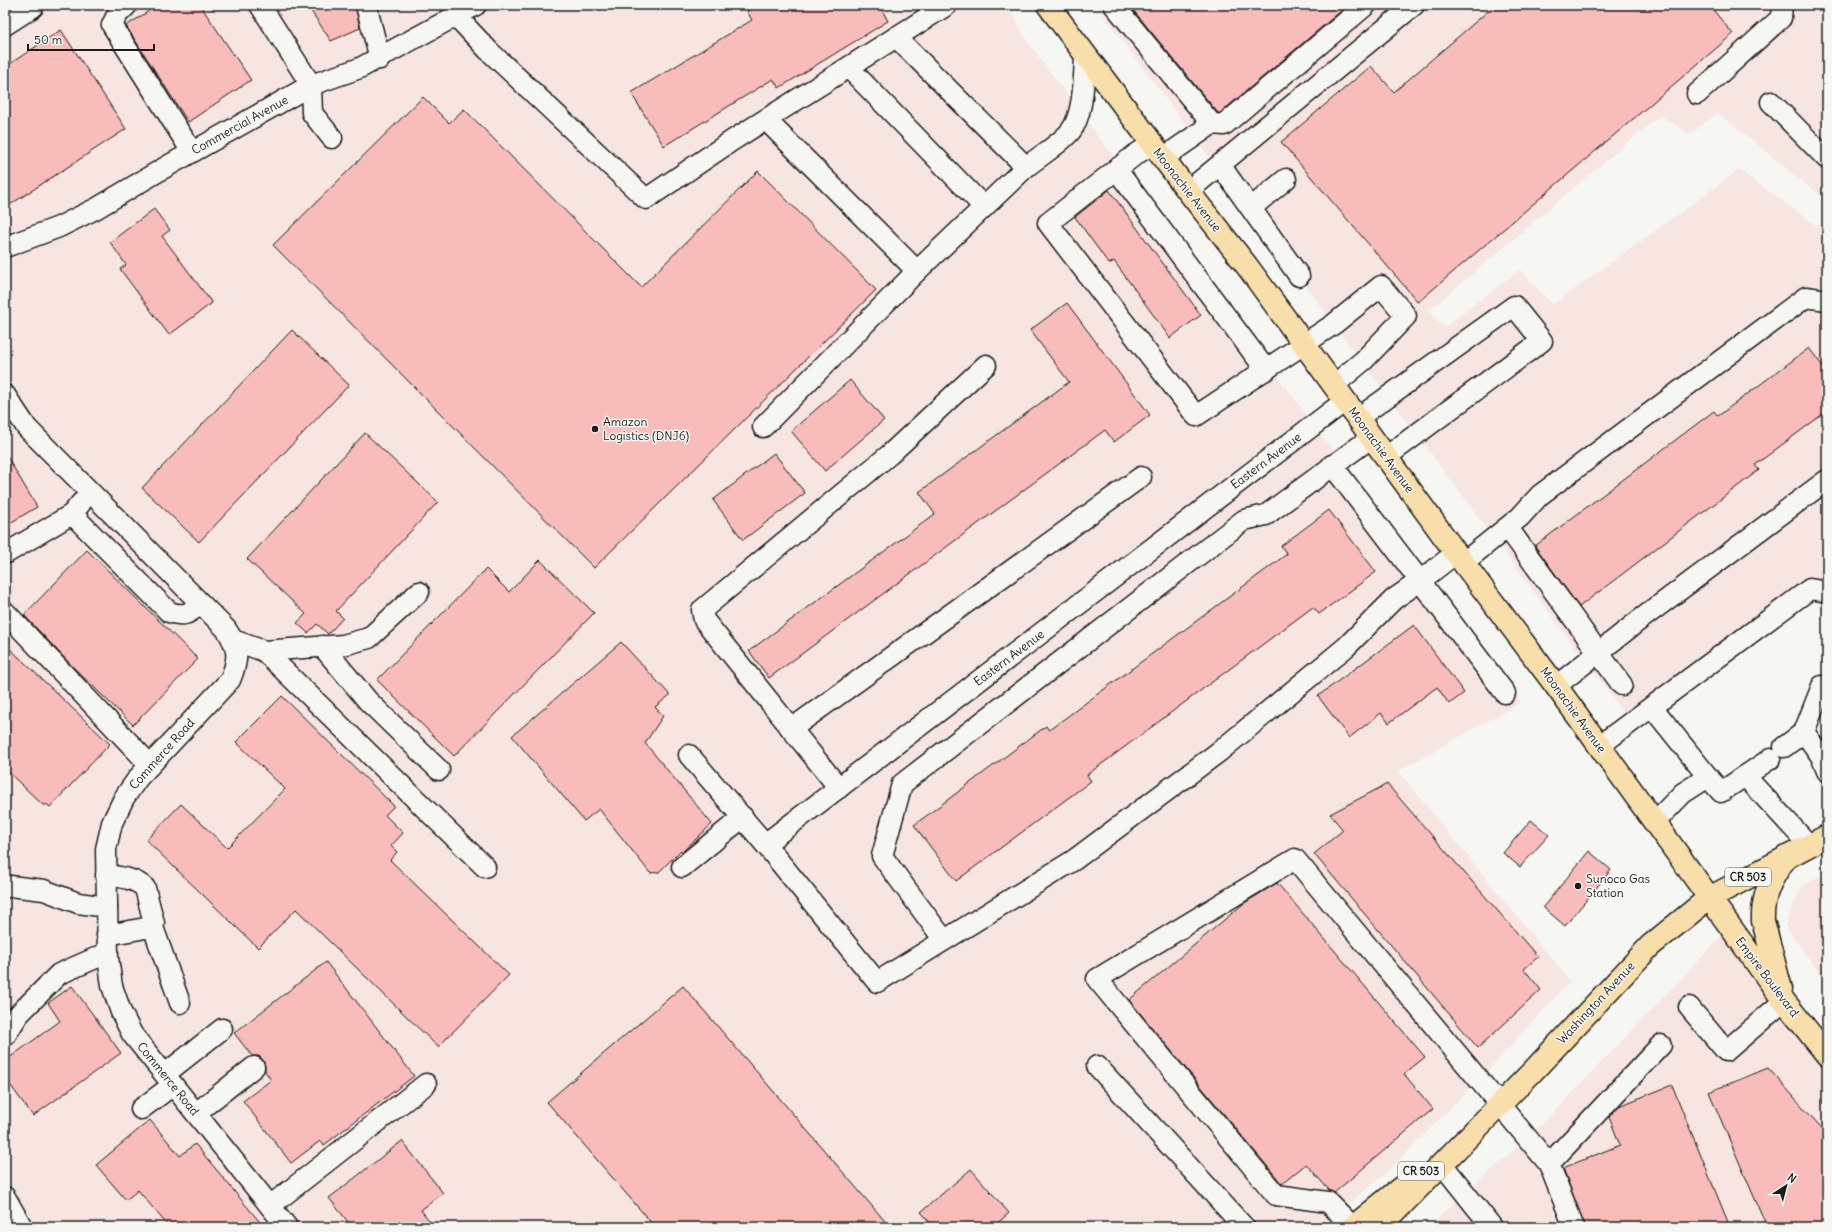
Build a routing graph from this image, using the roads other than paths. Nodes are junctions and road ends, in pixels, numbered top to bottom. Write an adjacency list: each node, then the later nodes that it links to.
1 (127, 5): 25 (street)
2 (260, 5): 18 (street)
3 (366, 5): 16 (street)
4 (476, 5): 12 (street, Commercial Avenue)
5 (947, 5): 14 (street)
6 (1048, 5): 15 (main road, Moonachie Avenue)
7 (1114, 5): 22 (street)
8 (1366, 5): 22 (street)
9 (1414, 5): 27 (street)
10 (1782, 5): 19 (street)
11 (34, 7): 13 (street)
12 (456, 16): 16 (street, Commercial Avenue); 21 (street)
13 (5, 25)
14 (896, 37): 17 (street); 28 (street)
15 (1085, 55): 24 (main road, Moonachie Avenue); 28 (street)
16 (380, 59): 18 (street, Commercial Avenue)
17 (848, 68): 21 (street); 32 (street)
18 (311, 84): 23 (street); 25 (street, Commercial Avenue)
19 (1697, 94)
20 (1771, 102): 26 (street)
21 (766, 120): 35 (street)
22 (1212, 124): 24 (street)
23 (332, 138)
24 (1157, 151): 29 (street); 31 (main road, Moonachie Avenue)
25 (192, 152): 34 (street, Commercial Avenue)
26 (1827, 159)
27 (1220, 165): 31 (street); 33 (street)
28 (1026, 168): 32 (street)
29 (1116, 169): 40 (street); 40 (street)
30 (1286, 179): 33 (street)
31 (1188, 192): 38 (main road, Moonachie Avenue)
32 (984, 207): 35 (street)
33 (1251, 208): 36 (street)
34 (5, 247)
35 (917, 271): 44 (street)
36 (1299, 276)
37 (1827, 300): 52 (street)
38 (1304, 345): 40 (street); 41 (main road, Moonachie Avenue); 41 (street, Eastern Avenue)
39 (986, 365): 71 (street)
40 (1266, 370)
41 (1340, 393): 43 (main road, Moonachie Avenue); 80 (street, Eastern Avenue)
42 (8, 408): 50 (street)
43 (1358, 418): 45 (main road, Moonachie Avenue); 46 (street)
44 (763, 427)
45 (1372, 437): 46 (main road, Moonachie Avenue); 47 (street)
46 (1386, 457): 55 (main road, Moonachie Avenue)
47 (1332, 464): 57 (street); 93 (street)
48 (1141, 476): 71 (street)
49 (1827, 480): 65 (street)
50 (91, 492): 51 (street); 54 (street)
51 (72, 514): 53 (street); 56 (street)
52 (1508, 528): 55 (street); 65 (street)
53 (5, 554)
54 (156, 558): 56 (street); 60 (street)
55 (1460, 558): 57 (street); 67 (main road, Moonachie Avenue)
56 (136, 579): 60 (street)
57 (1420, 582): 69 (street); 93 (street)
58 (419, 592): 63 (street)
59 (1827, 592): 70 (street)
60 (201, 604): 62 (street)
61 (5, 612): 75 (street)
62 (234, 640): 64 (street); 75 (street, Commerce Road)
63 (322, 646): 64 (street); 76 (street)
64 (264, 651): 86 (street)
65 (1598, 652): 66 (street); 67 (street)
66 (1622, 685)
67 (1556, 686): 73 (main road, Moonachie Avenue)
68 (1822, 686): 72 (street)
69 (1505, 693)
70 (1652, 707): 73 (street); 78 (street)
71 (791, 729): 80 (street)
72 (1804, 732): 77 (street); 79 (street)
73 (1599, 746): 82 (main road, Moonachie Avenue)
74 (689, 755): 81 (street)
75 (150, 764): 88 (street, Commerce Road)
76 (439, 770)
77 (1827, 771)
78 (1708, 776): 79 (street); 82 (street)
79 (1745, 776): 83 (street)
80 (839, 788): 84 (street, Eastern Avenue)
81 (743, 817): 84 (street); 87 (street)
82 (1654, 823): 90 (main road, Moonachie Avenue)
83 (1818, 841): 85 (main road, CR 503)
84 (765, 844): 93 (street)
85 (1787, 856): 90 (main road, CR 503); 95 (main road)
86 (485, 867)
87 (682, 867)
88 (106, 875): 91 (street, Commerce Road); 92 (street)
89 (5, 888): 91 (street)
90 (1709, 898): 95 (main road, Empire Boulevard); 107 (main road, Washington Avenue / CR 503)
91 (107, 907): 94 (street, Commerce Road)
92 (153, 927): 94 (street); 96 (street)
93 (944, 940)
94 (107, 944): 99 (street); 104 (street, Commerce Road)
95 (1784, 1001): 97 (street); 101 (main road, Empire Boulevard)
96 (180, 1003)
97 (1689, 1006)
98 (222, 1029): 104 (street)
99 (5, 1036)
100 (1661, 1045): 110 (street)
101 (1827, 1055)
102 (1097, 1066): 115 (street)
103 (254, 1067): 108 (street)
104 (169, 1080): 106 (street); 108 (street, Commerce Road)
105 (426, 1084): 112 (street)
106 (141, 1109)
107 (1495, 1109): 109 (main road, Washington Avenue / CR 503); 110 (street); 116 (main road, Washington Avenue / CR 503); 116 (street)
108 (196, 1113): 112 (street, Commerce Road)
109 (1442, 1164): 117 (main road, Washington Avenue / CR 503); 118 (street)
110 (1549, 1164): 119 (street)
111 (5, 1197): 113 (street)
112 (270, 1206): 114 (street, Commerce Road)
113 (22, 1227)
114 (287, 1227)
115 (1244, 1227)
116 (1353, 1227)
117 (1380, 1227)
118 (1492, 1227)
119 (1574, 1227)

